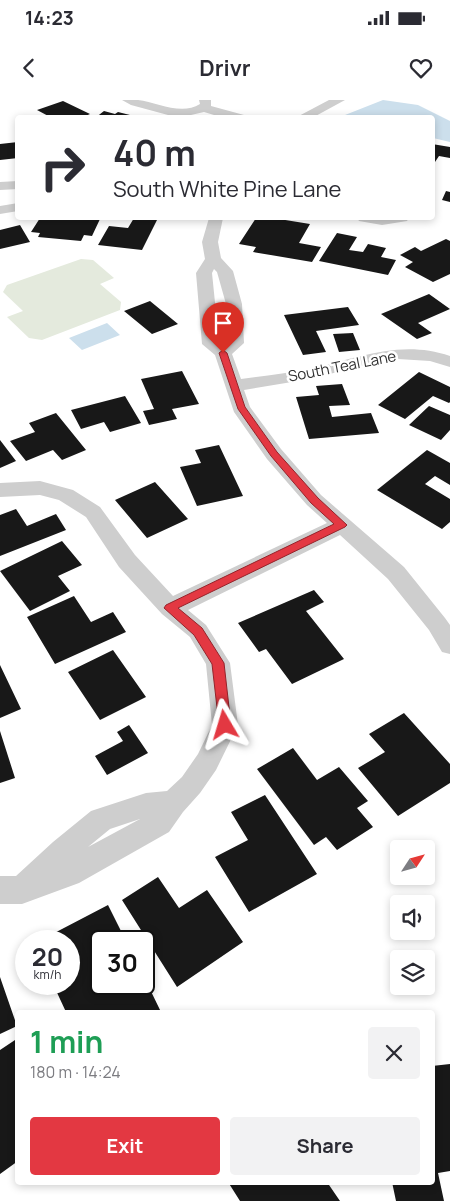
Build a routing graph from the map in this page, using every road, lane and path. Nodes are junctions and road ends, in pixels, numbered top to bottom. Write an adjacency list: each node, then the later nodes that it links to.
1 (128, 100): 3 (street)
2 (339, 100): 5 (street)
3 (204, 104): 4 (street)
4 (232, 115)
5 (307, 115)
6 (15, 184): 7 (street)
7 (0, 186)
8 (15, 208): 9 (street)
9 (0, 210)
10 (216, 220): 13 (street)
11 (376, 220): 12 (street)
12 (389, 220)
13 (213, 259): 14 (street); 14 (street)
14 (223, 353): 16 (street)
15 (450, 362): 16 (street, South Teal Lane)
16 (234, 386): 18 (street)
17 (0, 490): 19 (street)
18 (342, 525): 19 (street); 20 (street)
19 (170, 608): 21 (street)
20 (450, 645)
21 (11, 890)

